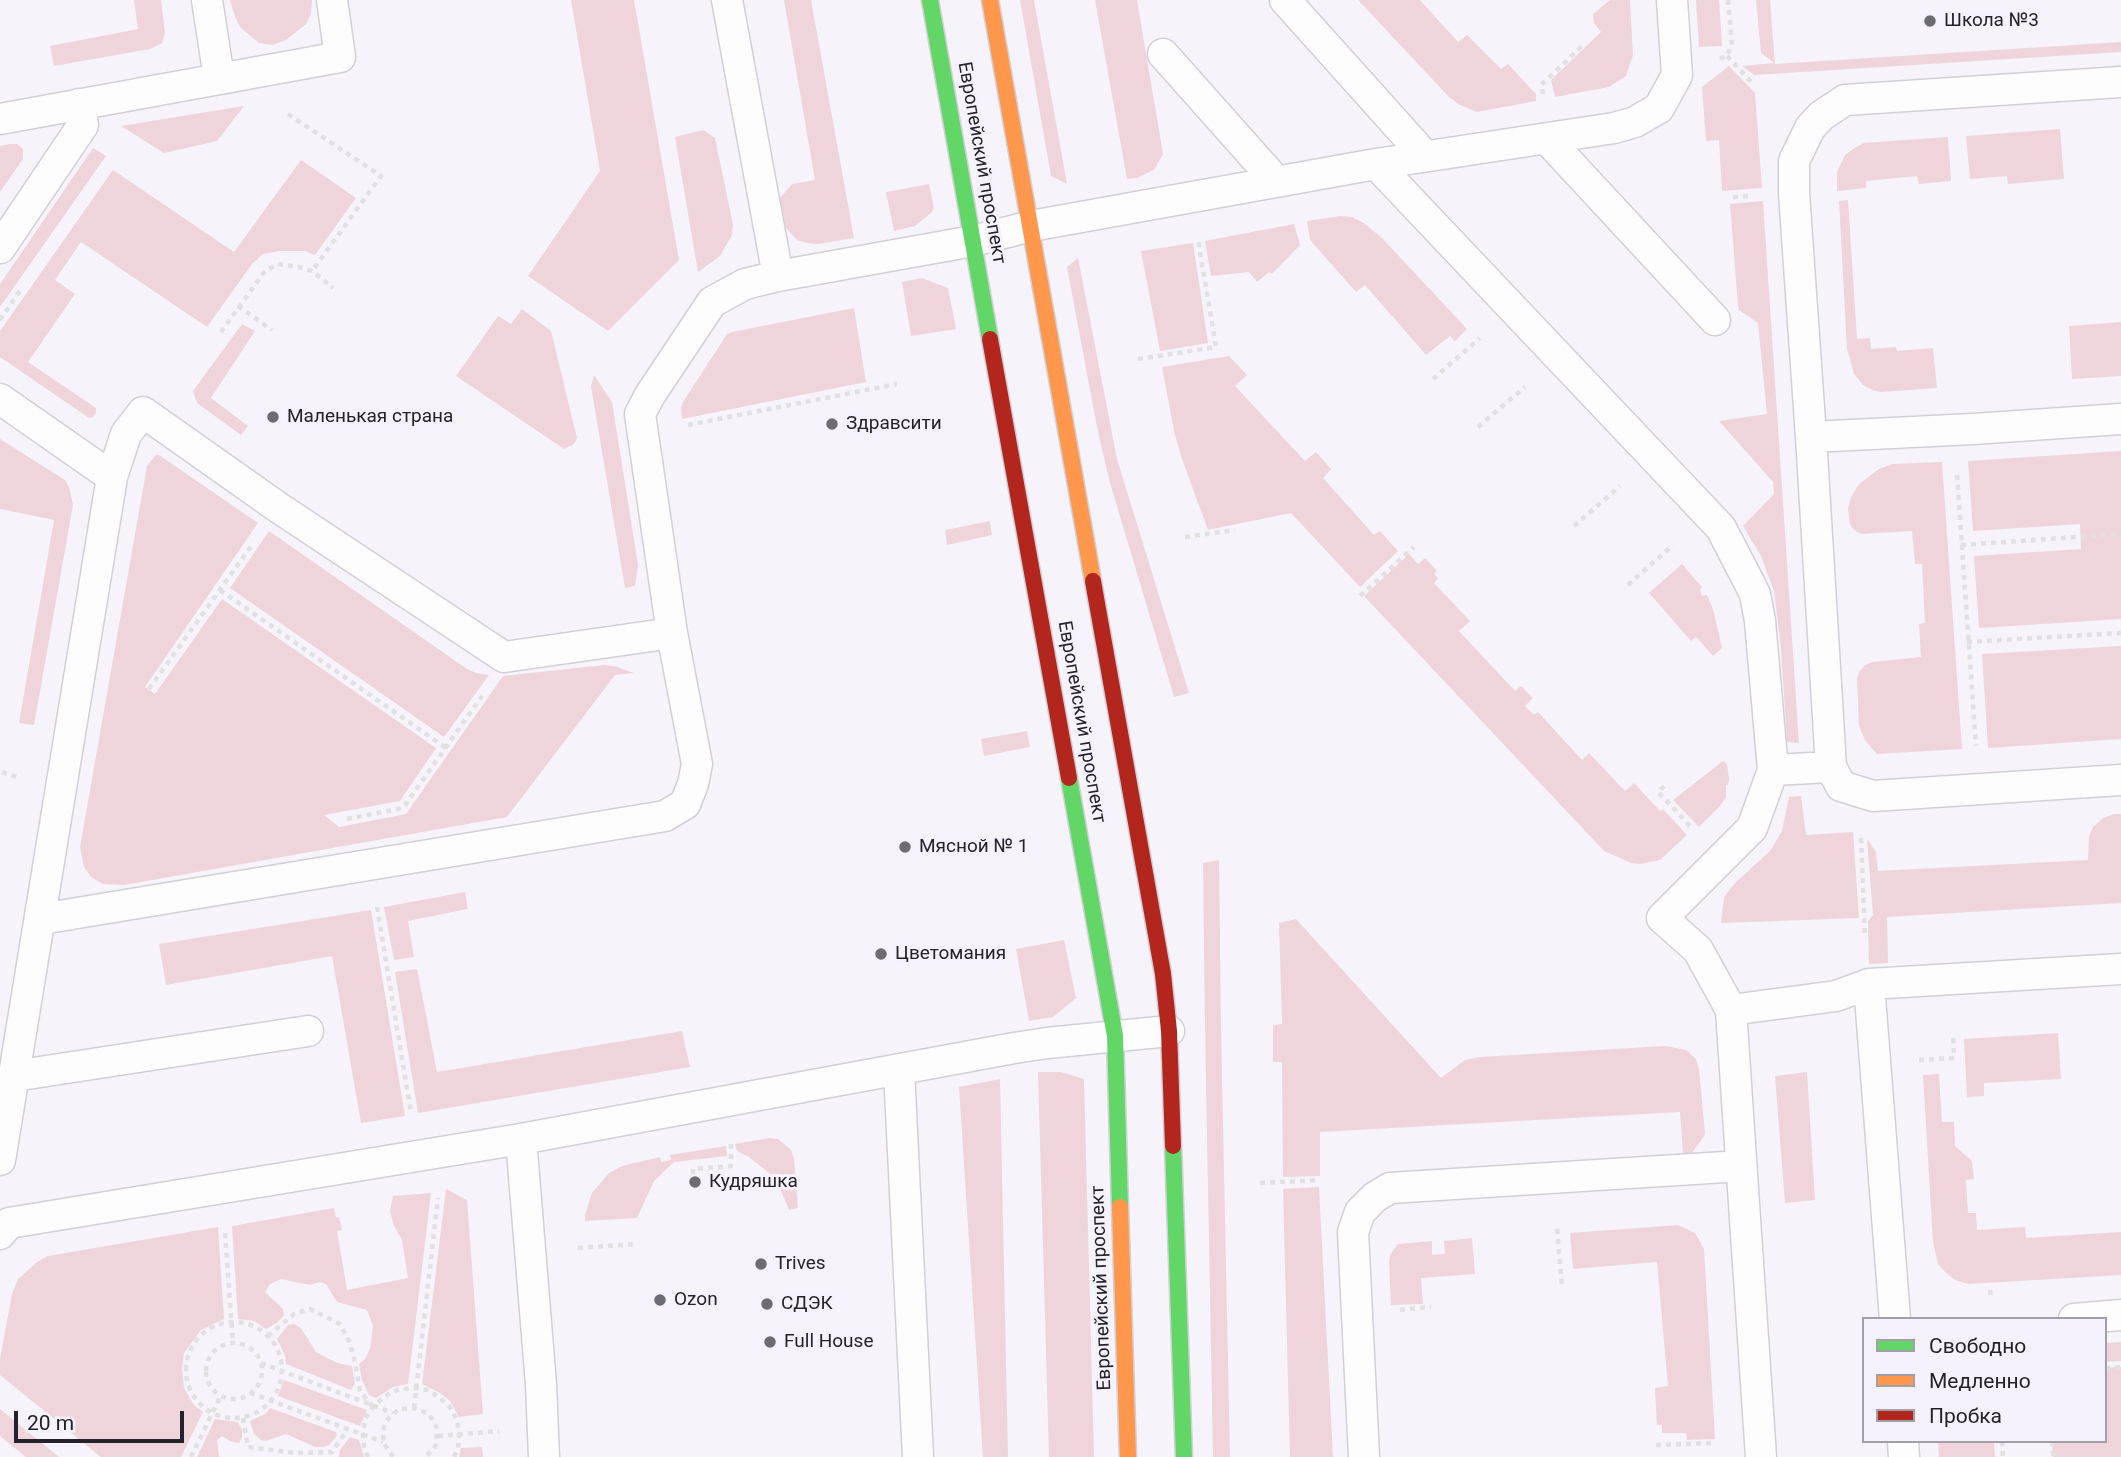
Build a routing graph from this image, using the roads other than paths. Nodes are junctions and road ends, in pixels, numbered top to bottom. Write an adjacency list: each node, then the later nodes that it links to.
1 (207, 0): 9 (lane)
2 (332, 0): 9 (lane)
3 (727, 0): 20 (lane)
4 (930, 0): 18 (street, Европейский проспект)
5 (990, 0): 17 (street, Европейский проспект)
6 (1285, 0): 14 (lane)
7 (1672, 0): 13 (lane)
8 (1163, 54): 16 (lane)
9 (219, 78): 11 (lane)
10 (2121, 82): 24 (lane)
11 (79, 104): 12 (lane); 19 (lane)
12 (0, 119)
13 (1546, 139): 14 (lane); 21 (lane)
14 (1425, 156): 15 (lane)
15 (1376, 164): 16 (lane); 28 (lane)
16 (1276, 181): 17 (lane)
17 (1031, 226): 18 (lane); 35 (street, Европейский проспект)
18 (974, 241): 20 (lane); 36 (street, Европейский проспект)
19 (0, 248)
20 (778, 276): 26 (lane)
21 (1715, 320)
22 (0, 399): 25 (lane)
23 (2121, 419): 24 (lane)
24 (1811, 436): 27 (lane)
25 (112, 477): 26 (lane); 30 (lane)
26 (672, 633): 30 (lane)
27 (1831, 768): 28 (lane); 29 (lane)
28 (1773, 770): 33 (lane)
29 (2121, 780)
30 (41, 919): 38 (lane)
31 (2121, 969): 32 (lane)
32 (1869, 984): 33 (lane); 44 (lane)
33 (1731, 1010): 41 (lane)
34 (308, 1031): 38 (lane)
35 (1168, 1031): 36 (lane); 49 (street, Европейский проспект)
36 (1115, 1036): 37 (lane); 48 (street, Европейский проспект)
37 (899, 1070): 39 (lane); 47 (lane)
38 (14, 1076): 40 (lane)
39 (521, 1139): 42 (lane); 46 (lane)
40 (0, 1160)
41 (1741, 1166): 50 (lane); 51 (lane)
42 (3, 1222)
43 (2121, 1315): 45 (lane)
44 (1895, 1317)
45 (2098, 1317)
46 (544, 1457)
47 (918, 1457)
48 (1128, 1457)
49 (1184, 1457)
50 (1364, 1457)
51 (1761, 1457)

